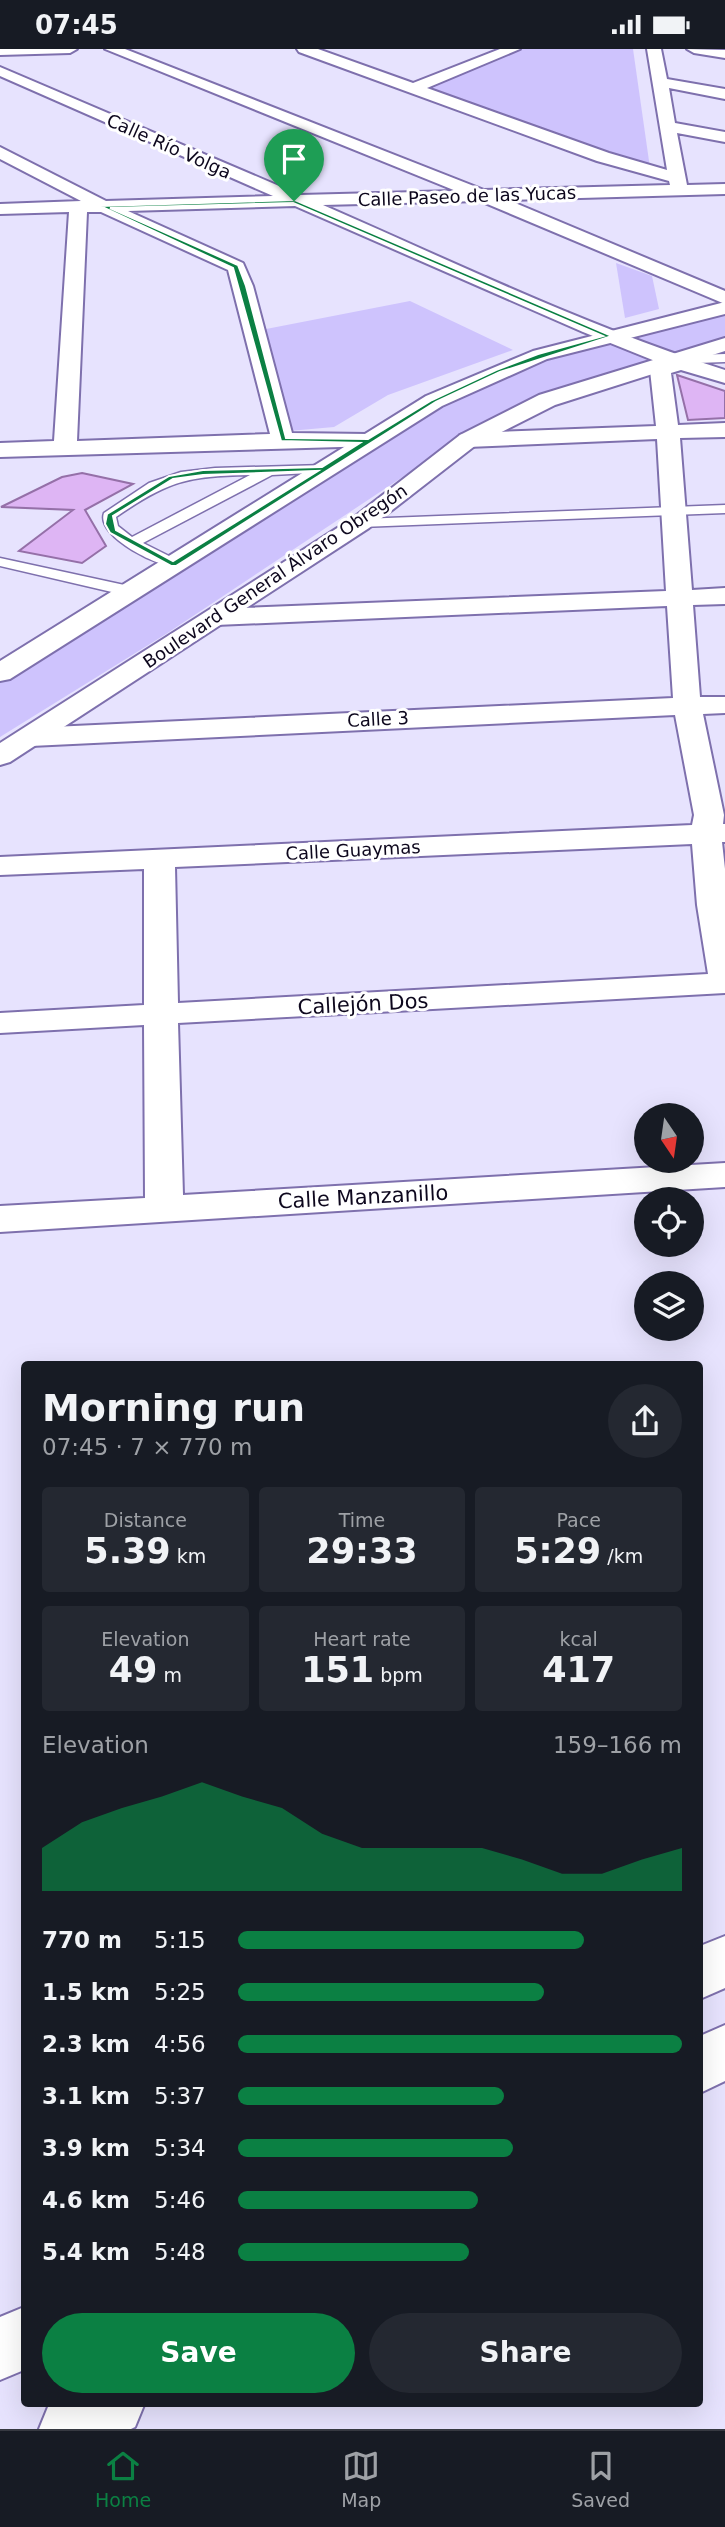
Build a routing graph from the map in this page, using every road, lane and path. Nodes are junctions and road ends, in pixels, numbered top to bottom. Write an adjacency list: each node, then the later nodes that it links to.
1 (70, 49): 8 (street)
2 (112, 49): 22 (street)
3 (304, 49): 10 (street)
4 (341, 49): 10 (street)
5 (513, 49): 13 (street)
6 (654, 49): 12 (street)
7 (694, 49): 9 (street)
8 (0, 51)
9 (725, 54)
10 (323, 55): 13 (street)
11 (0, 71): 23 (street, Calle Río Volga)
12 (659, 82): 14 (street); 15 (street)
13 (414, 87): 18 (street)
14 (725, 94)
15 (667, 126): 16 (street); 19 (street)
16 (725, 137)
17 (0, 152): 24 (street)
18 (603, 157): 19 (street); 21 (street)
19 (678, 184): 20 (street, Calle Paseo de las Yucas); 21 (street, Calle Paseo de las Yucas)
20 (725, 189)
21 (607, 192): 22 (street, Calle Paseo de las Yucas)
22 (483, 196): 23 (street, Calle Paseo de las Yucas); 27 (street)
23 (294, 201): 24 (street, Calle Paseo de las Yucas); 29 (street, Calle Río Volga)
24 (103, 206): 25 (street, Calle Paseo de las Yucas); 36 (street)
25 (78, 207): 26 (street, Calle Paseo de las Yucas); 39 (street)
26 (0, 209)
27 (725, 298)
28 (725, 308): 29 (street)
29 (609, 336): 32 (street, Calle Río Volga); 38 (street)
30 (725, 344): 32 (street, Boulevard General Álvaro Obregón)
31 (725, 358): 32 (lane)
32 (676, 361): 33 (street, Calle Río Volga); 35 (street); 37 (street, Boulevard General Álvaro Obregón)
33 (725, 377)
34 (725, 430): 35 (street)
35 (668, 432): 37 (street); 44 (street)
36 (283, 440): 38 (street); 39 (street)
37 (468, 440): 45 (street, Boulevard General Álvaro Obregón)
38 (367, 441): 41 (street)
39 (65, 447): 40 (street)
40 (0, 450)
41 (324, 469): 42 (lane); 48 (street)
42 (269, 471): 46 (lane); 46 (lane)
43 (725, 509): 44 (lane)
44 (674, 511): 45 (lane); 51 (street)
45 (361, 523): 52 (street, Boulevard General Álvaro Obregón)
46 (132, 543): 48 (lane)
47 (0, 562): 49 (lane)
48 (174, 564): 49 (street)
49 (129, 591): 53 (street)
50 (725, 596): 51 (street)
51 (679, 598): 52 (street); 55 (street)
52 (216, 617): 56 (street, Boulevard General Álvaro Obregón)
53 (0, 673)
54 (725, 705): 55 (street, Calle 3)
55 (687, 706): 56 (street, Calle 3); 58 (street)
56 (31, 737): 57 (street, Boulevard General Álvaro Obregón)
57 (0, 756)
58 (716, 833): 59 (street, Calle Guaymas); 61 (street)
59 (159, 859): 60 (street, Calle Guaymas); 64 (street)
60 (0, 866)
61 (719, 906): 62 (street)
62 (725, 976)
63 (725, 983): 64 (street, Callejón Dos)
64 (161, 1016): 65 (street, Callejón Dos); 67 (street)
65 (0, 1023)
66 (725, 1175): 67 (street, Calle Manzanillo)
67 (164, 1209): 68 (street, Calle Manzanillo)
68 (0, 1219)
69 (725, 1960): 70 (street)
70 (703, 1972)
71 (725, 2051): 72 (street)
72 (703, 2064)
73 (21, 2339): 74 (street)
74 (0, 2350)
75 (109, 2407): 76 (street)
76 (70, 2429)

